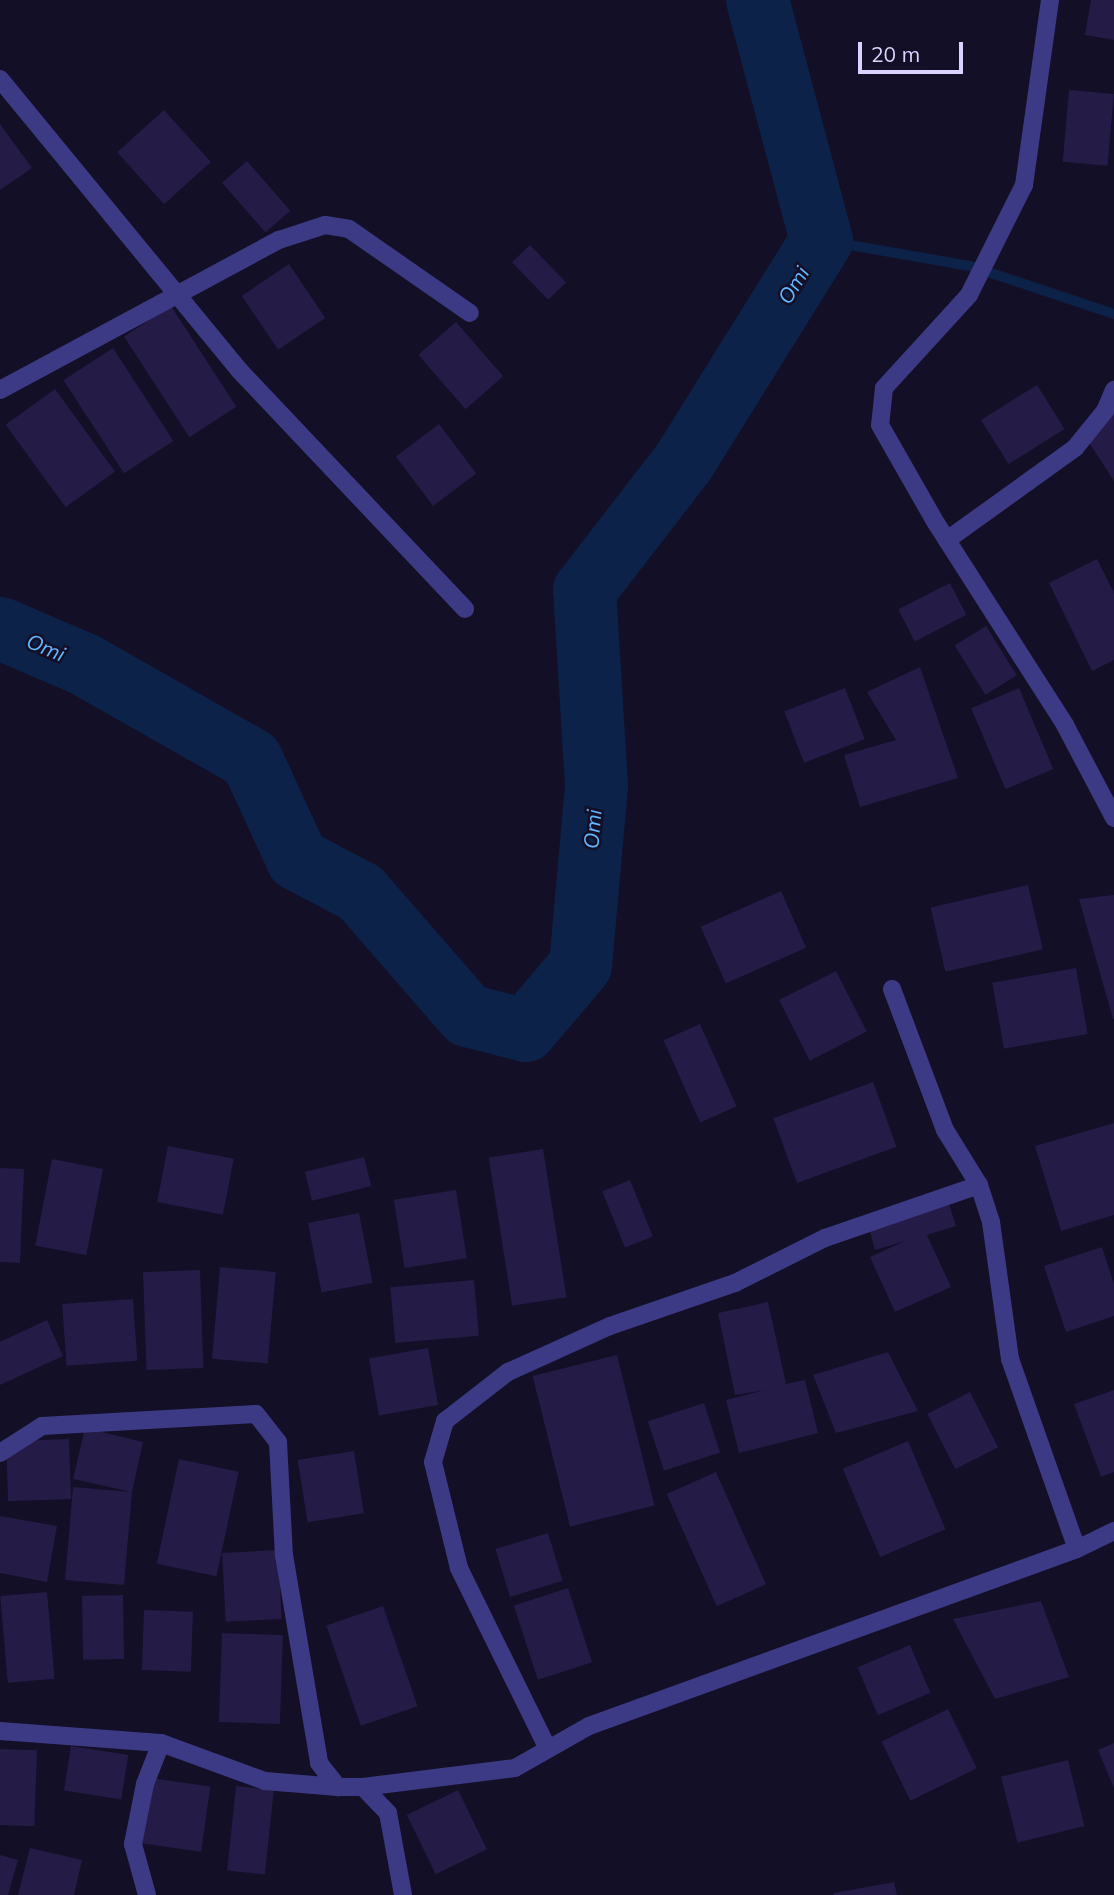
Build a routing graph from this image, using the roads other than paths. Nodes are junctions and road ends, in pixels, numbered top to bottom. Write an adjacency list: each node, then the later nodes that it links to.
1 (1050, 0): 7 (street)
2 (0, 79): 3 (street)
3 (176, 294): 4 (street); 5 (street); 8 (street)
4 (470, 313)
5 (0, 390)
6 (1114, 390): 7 (street)
7 (947, 540): 9 (street)
8 (465, 609)
9 (1114, 818)
10 (892, 989): 11 (street)
11 (978, 1185): 14 (street); 17 (street)
12 (0, 1453): 18 (street)
13 (1114, 1531): 14 (street)
14 (1077, 1549): 17 (street)
15 (0, 1731): 16 (street)
16 (161, 1743): 18 (street); 20 (street)
17 (548, 1749): 19 (street)
18 (338, 1787): 19 (street)
19 (363, 1787): 21 (street)
20 (148, 1895)
21 (403, 1895)

